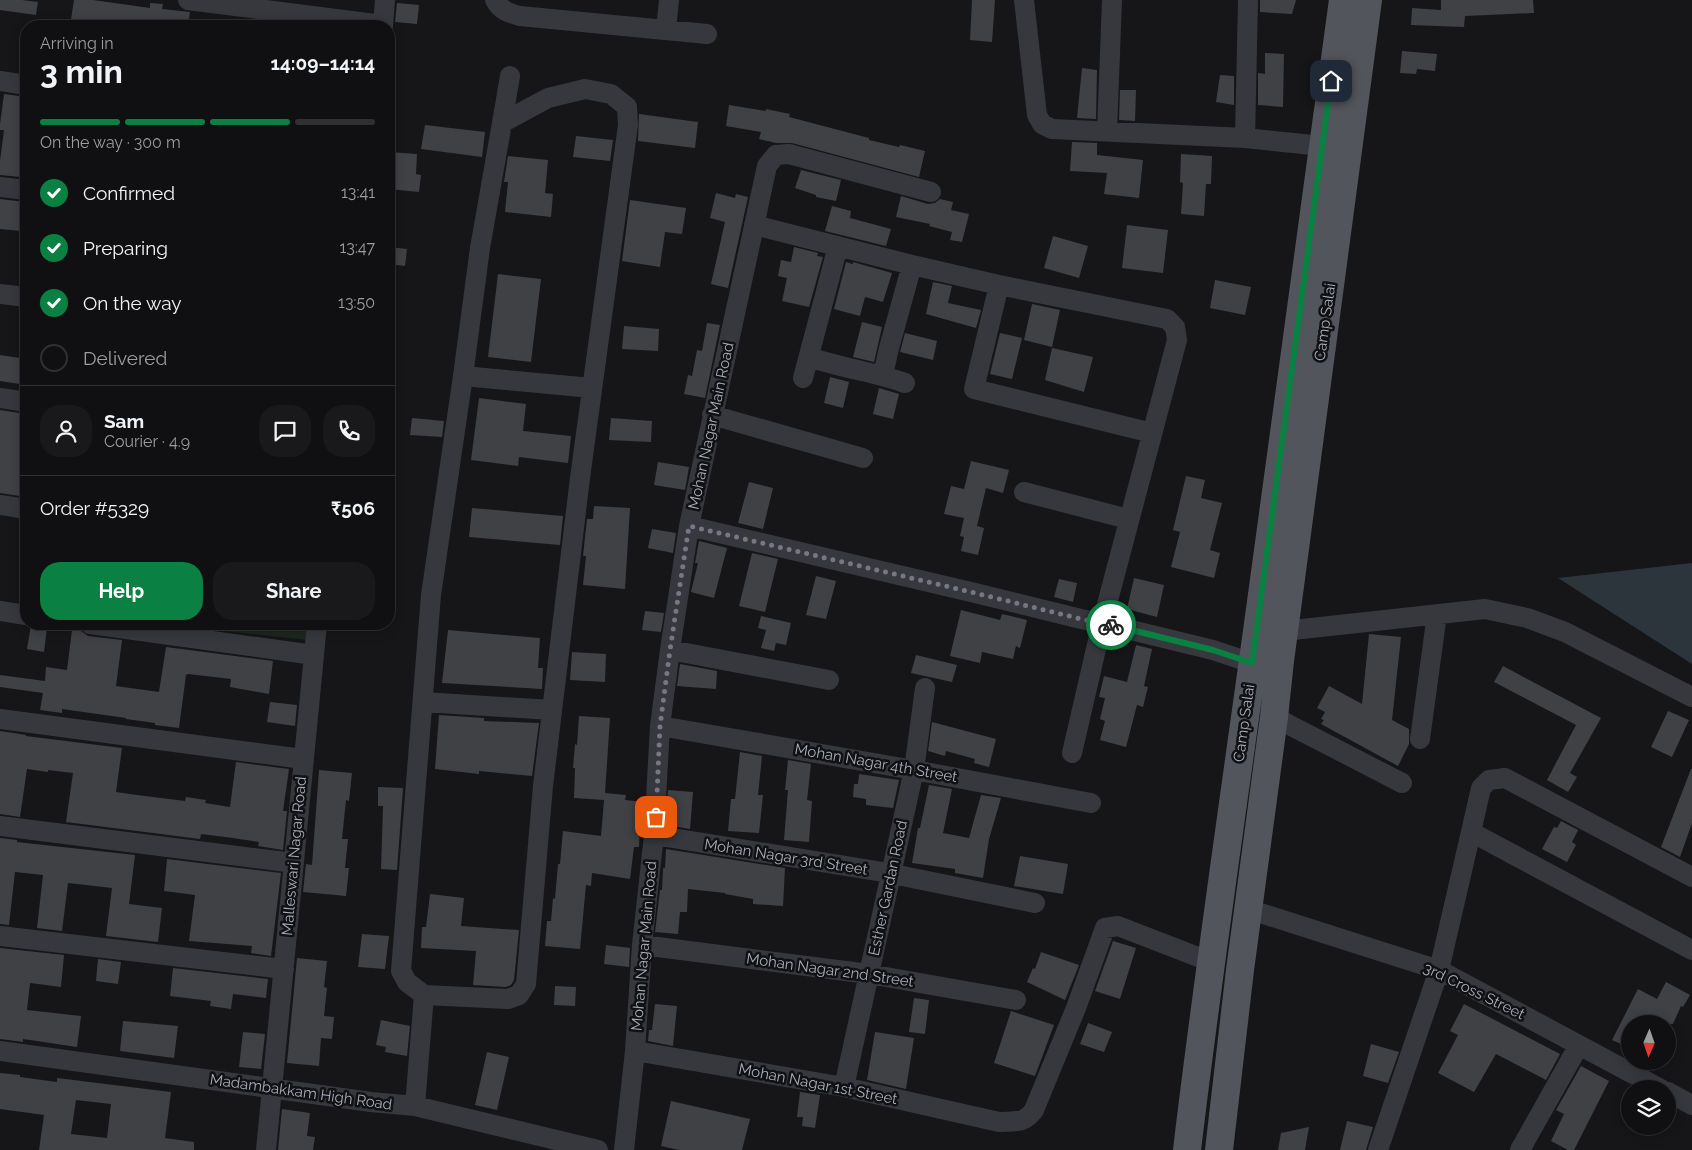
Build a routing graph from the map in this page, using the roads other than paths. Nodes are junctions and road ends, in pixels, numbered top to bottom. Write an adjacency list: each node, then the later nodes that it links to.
1 (188, 0): 10 (street)
2 (385, 0): 11 (street)
3 (495, 0): 12 (street)
4 (669, 0): 12 (street)
5 (1024, 0): 19 (street)
6 (1112, 0): 19 (street)
7 (1248, 0): 20 (street)
8 (1343, 0): 17 (main road, Camp Salai)
9 (1368, 0): 17 (main road, Camp Salai)
10 (338, 20)
11 (383, 20)
12 (666, 30): 13 (street)
13 (707, 34)
14 (510, 76): 18 (street)
15 (0, 81): 16 (street)
16 (20, 84)
17 (1342, 100): 21 (main road, Camp Salai); 53 (main road, Camp Salai)
18 (502, 123): 33 (street); 36 (street)
19 (1107, 132): 20 (street)
20 (1245, 138): 21 (street)
21 (1322, 146): 56 (main road, Camp Salai)
22 (0, 187): 23 (street)
23 (20, 189)
24 (931, 192): 25 (street, Mohan Nagar Main Road)
25 (754, 225): 26 (street); 39 (street, Mohan Nagar Main Road)
26 (838, 246): 27 (street); 31 (street)
27 (912, 265): 28 (street); 32 (street)
28 (999, 285): 40 (street); 40 (street)
29 (0, 294): 30 (street)
30 (20, 296)
31 (809, 357): 32 (street); 34 (street)
32 (883, 375): 35 (street)
33 (463, 376): 36 (street); 60 (street)
34 (804, 378)
35 (905, 383)
36 (592, 388): 61 (street)
37 (0, 398): 38 (street)
38 (20, 401)
39 (712, 415): 41 (street); 46 (street, Mohan Nagar Main Road)
40 (1152, 433): 45 (street)
41 (863, 458)
42 (1024, 492): 45 (street)
43 (0, 505): 44 (street)
44 (20, 508)
45 (1128, 519): 50 (street)
46 (689, 526): 50 (street); 54 (street, Mohan Nagar Main Road)
47 (0, 611): 48 (street)
48 (20, 614)
49 (1437, 614): 53 (street); 59 (street); 65 (street)
50 (1102, 622): 56 (street); 66 (street)
51 (135, 630): 55 (street)
52 (316, 630): 55 (street, Malleswari Nagar Road)
53 (1284, 631): 62 (main road, Camp Salai)
54 (670, 650): 57 (street); 64 (street, Mohan Nagar Main Road)
55 (314, 654): 67 (street, Malleswari Nagar Road)
56 (1252, 663): 82 (main road, Camp Salai)
57 (829, 680)
58 (925, 688): 68 (street, Esther Gardan Road)
59 (1692, 697)
60 (423, 702): 61 (street); 86 (street)
61 (552, 710): 86 (street)
62 (1274, 717): 69 (street); 78 (main road, Camp Salai)
63 (0, 719): 67 (street)
64 (660, 726): 68 (street, Mohan Nagar 4th Street); 73 (street, Mohan Nagar Main Road)
65 (1420, 738)
66 (1072, 753)
67 (303, 759): 74 (street, Malleswari Nagar Road)
68 (914, 770): 70 (street, Mohan Nagar 4th Street); 75 (street, Esther Gardan Road)
69 (1402, 783)
70 (1091, 803)
71 (0, 826): 74 (street)
72 (1472, 832): 76 (street); 81 (street); 84 (street)
73 (654, 835): 75 (street, Mohan Nagar 3rd Street); 80 (street, Mohan Nagar Main Road)
74 (294, 862): 83 (street, Malleswari Nagar Road)
75 (892, 874): 77 (street, Mohan Nagar 3rd Street); 85 (street, Esther Gardan Road)
76 (1692, 877)
77 (1035, 902)
78 (1248, 909): 84 (street, 3rd Cross Street); 101 (main road, Camp Salai)
79 (0, 936): 83 (street)
80 (642, 945): 85 (street, Mohan Nagar 2nd Street); 90 (street, Mohan Nagar Main Road)
81 (1692, 950)
82 (1210, 962): 92 (street, Mohan Nagar 1st Street); 100 (main road, Camp Salai)
83 (284, 970): 93 (street, Malleswari Nagar Road)
84 (1439, 970): 88 (street, 3rd Cross Street); 102 (street)
85 (869, 974): 87 (street, Mohan Nagar 2nd Street); 92 (street, Esther Gardan Road)
86 (424, 995): 96 (street)
87 (1016, 1000)
88 (1580, 1045): 91 (street, 3rd Cross Street); 103 (street)
89 (0, 1051): 93 (street, Madambakkam High Road)
90 (635, 1051): 92 (street, Mohan Nagar 1st Street); 99 (street, Mohan Nagar Main Road)
91 (1644, 1080)
92 (844, 1087)
93 (272, 1088): 96 (street, Madambakkam High Road); 97 (street, Malleswari Nagar Road)
94 (1676, 1096): 95 (street)
95 (1692, 1105)
96 (415, 1106): 98 (street, Madambakkam High Road)
97 (266, 1150)
98 (598, 1150)
99 (624, 1150)
100 (1187, 1150)
101 (1219, 1150)
102 (1378, 1150)
103 (1520, 1150)

